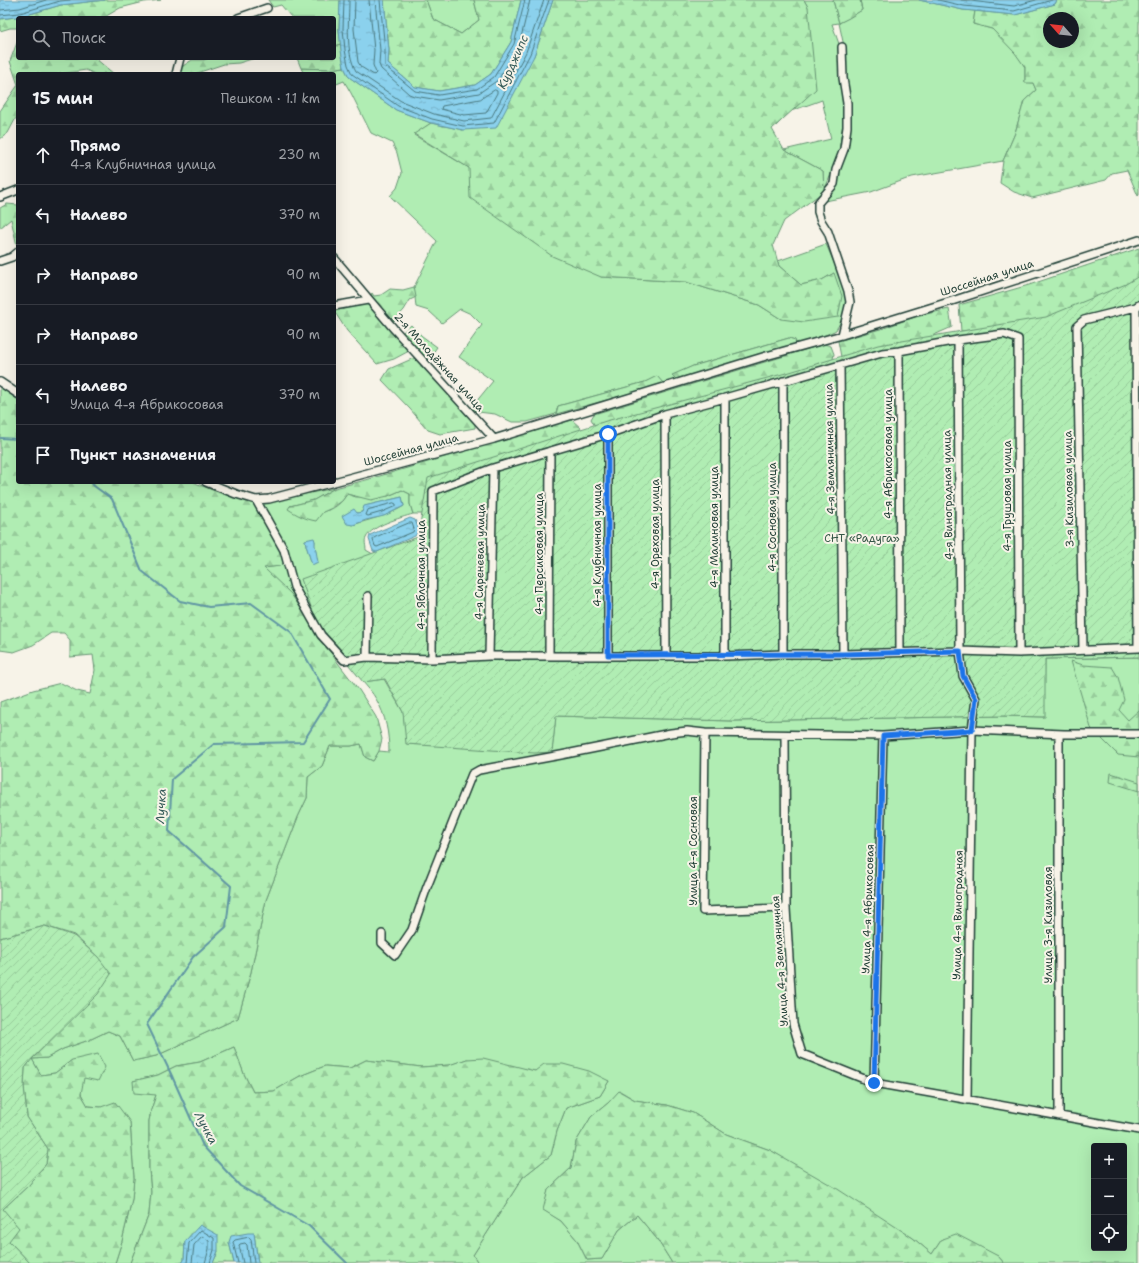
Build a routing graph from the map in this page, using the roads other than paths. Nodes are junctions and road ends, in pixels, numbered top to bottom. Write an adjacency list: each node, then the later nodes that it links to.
1 (266, 8): 2 (street)
2 (244, 16)
3 (842, 47): 15 (street)
4 (180, 60): 5 (street)
5 (176, 72)
6 (16, 191): 7 (street)
7 (0, 197)
8 (1139, 240): 15 (street, Шоссейная улица)
9 (16, 254): 11 (street)
10 (336, 260): 12 (street, 2-я Молодёжная улица)
11 (0, 261)
12 (368, 300): 13 (street); 25 (street, 2-я Молодёжная улица)
13 (336, 306)
14 (1137, 306): 33 (street); 34 (street, 3-я Кизиловая улица)
15 (842, 335): 25 (street, Шоссейная улица)
16 (958, 340): 17 (street); 35 (street, 4-я Виноградная улица); 37 (street, 4-я Грушовая улица)
17 (899, 351): 18 (street); 36 (street, 4-я Абрикосовая улица)
18 (840, 364): 19 (street); 39 (street, 4-я Земляничная улица)
19 (783, 381): 22 (street); 38 (street, 4-я Сосновая улица)
20 (0, 382): 21 (street)
21 (16, 393)
22 (725, 398): 23 (street); 44 (street, 4-я Малиновая улица)
23 (665, 414): 24 (street); 41 (street, 4-я Ореховая улица)
24 (608, 434): 26 (street); 40 (street, 4-я Клубничная улица)
25 (494, 439): 28 (street, Шоссейная улица)
26 (550, 451): 27 (street); 43 (street, 4-я Персиковая улица)
27 (493, 468): 42 (street, 4-я Сиреневая улица); 46 (street, 4-я Яблочная улица)
28 (336, 481)
29 (211, 484): 31 (street, Шоссейная улица)
30 (326, 484): 31 (street, Шоссейная улица)
31 (256, 500): 45 (street)
32 (368, 596): 45 (street)
33 (1138, 648): 34 (street)
34 (1083, 650): 37 (street)
35 (960, 651): 36 (street); 37 (street); 47 (street, 4-я Виноградная улица)
36 (900, 652): 39 (street)
37 (1019, 653)
38 (783, 654): 39 (street); 44 (street)
39 (843, 654)
40 (608, 655): 41 (street); 43 (street)
41 (666, 655): 44 (street)
42 (489, 656): 43 (street); 46 (street)
43 (550, 656)
44 (725, 656)
45 (367, 657): 46 (street)
46 (432, 658)
47 (972, 730): 49 (street); 52 (street); 56 (street, Улица 4-я Виноградная)
48 (705, 734): 51 (street); 53 (street, Улица 4-я Сосновая); 54 (street)
49 (1059, 734): 50 (street); 57 (street, Улица 3-я Кизиловая)
50 (1139, 734)
51 (785, 736): 52 (street); 53 (street, Улица 4-я Земляничная)
52 (883, 736): 55 (street, Улица 4-я Абрикосовая)
53 (786, 908): 55 (street, Улица 4-я Земляничная)
54 (382, 934)
55 (874, 1083): 56 (street, Улица 4-я Земляничная)
56 (967, 1100): 57 (street, Улица 4-я Земляничная)
57 (1059, 1116): 58 (street, Улица 4-я Земляничная)
58 (1139, 1130)

